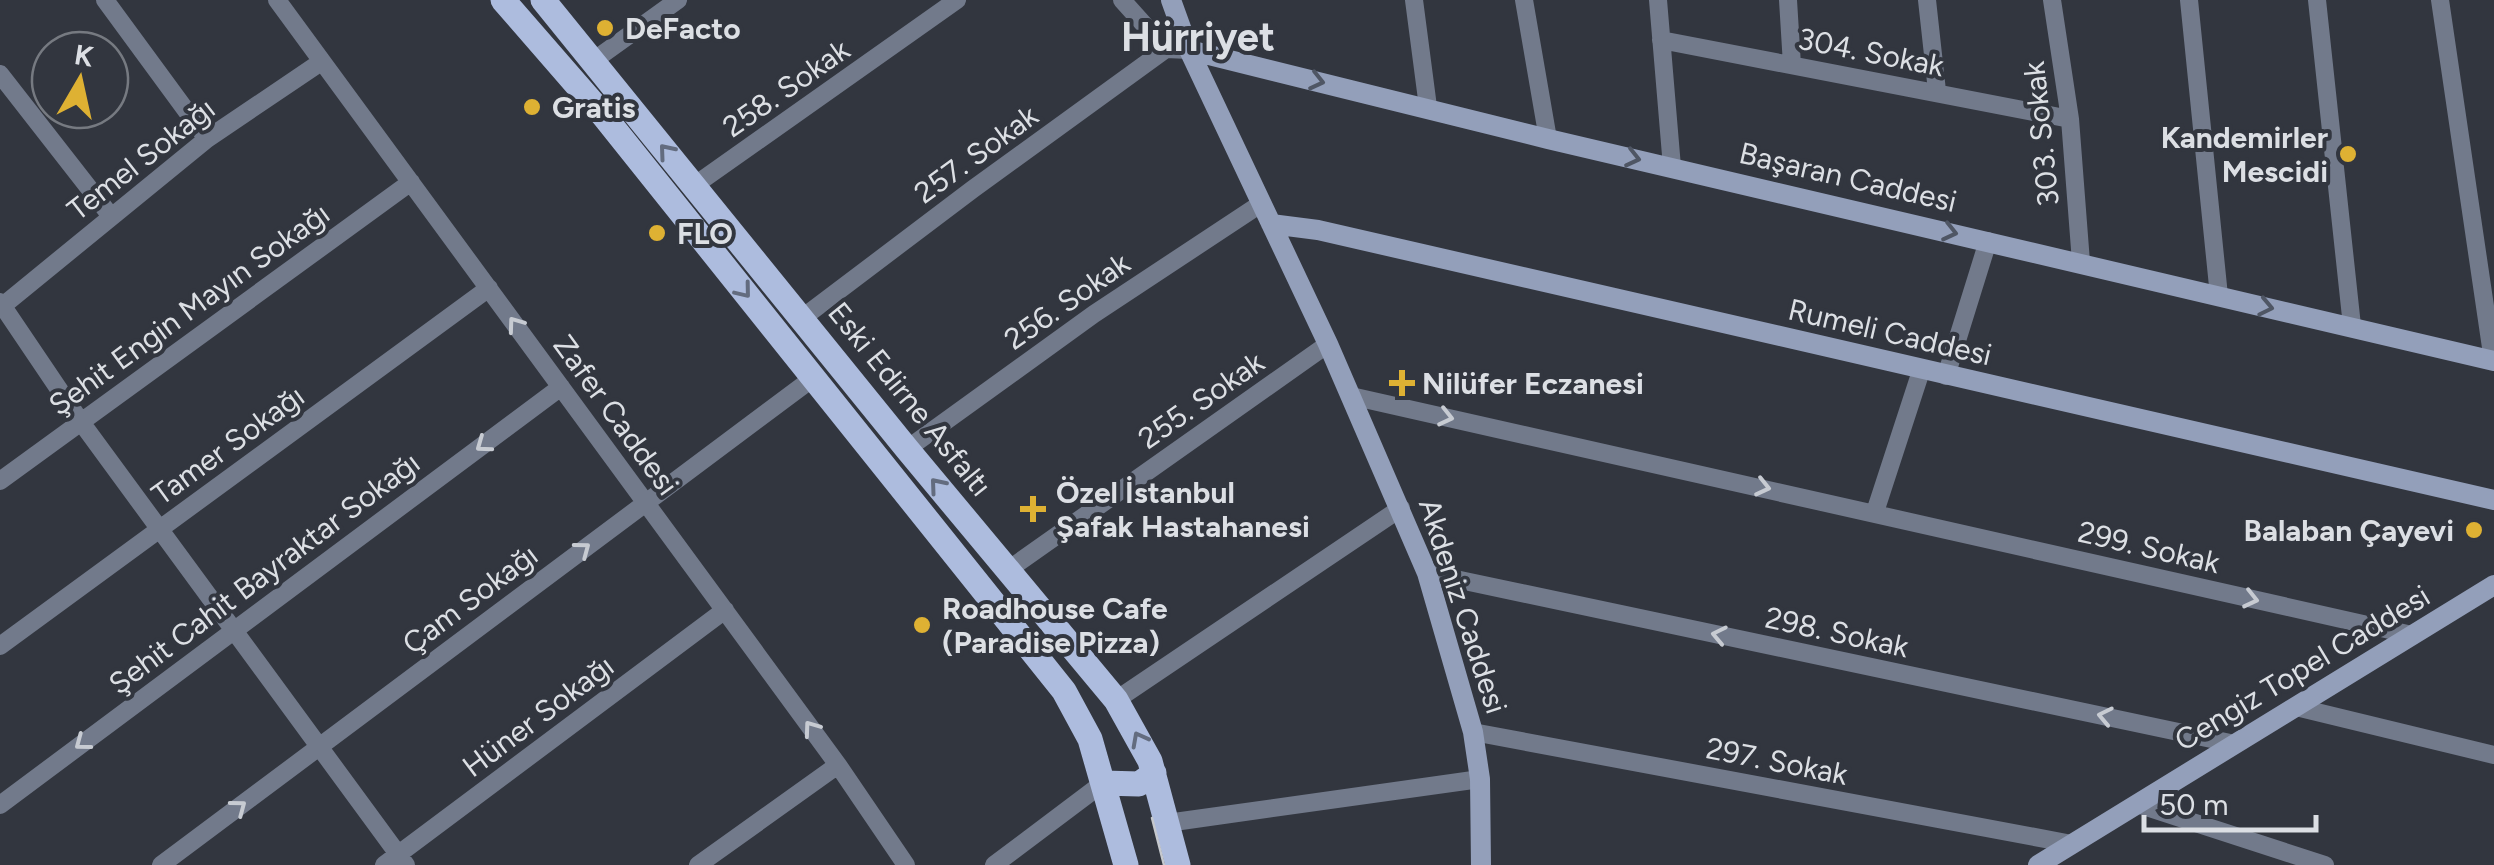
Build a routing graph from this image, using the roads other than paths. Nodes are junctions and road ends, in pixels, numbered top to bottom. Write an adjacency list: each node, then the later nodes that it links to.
1 (105, 0): 28 (street)
2 (277, 0): 22 (street, Zafer Caddesi)
3 (504, 0): 44 (main road, Eski Edirne Asfaltı, one-way to 44)
4 (543, 0): 21 (main road, Eski Edirne Asfaltı)
5 (678, 0): 21 (street)
6 (957, 0): 32 (street, 258. Sokak)
7 (1122, 0): 19 (street)
8 (1171, 0): 20 (street, Akdeniz Caddesi)
9 (1414, 0): 26 (street)
10 (1524, 0): 29 (street)
11 (1658, 0): 18 (street)
12 (1788, 0): 23 (street)
13 (1927, 0): 25 (street)
14 (2052, 0): 27 (street, 303. Sokak)
15 (2189, 0): 39 (street)
16 (2317, 0): 42 (street)
17 (2440, 0): 45 (street)
18 (1662, 40): 23 (street, 304. Sokak); 30 (street)
19 (1166, 50): 20 (street); 41 (street, 257. Sokak)
20 (1189, 50): 26 (street, Başaran Caddesi, one-way to 26); 33 (street, Akdeniz Caddesi)
21 (592, 61): 32 (main road, Eski Edirne Asfaltı, one-way to 21)
22 (322, 62): 28 (street, Temel Sokağı); 31 (street, Zafer Caddesi)
23 (1792, 65): 25 (street, 304. Sokak)
24 (0, 74): 34 (street)
25 (1936, 92): 27 (street, 304. Sokak)
26 (1428, 108): 29 (street, Başaran Caddesi)
27 (2070, 119): 37 (street, 303. Sokak)
28 (207, 139): 34 (street, Temel Sokağı)
29 (1548, 139): 30 (street, Başaran Caddesi, one-way to 30)
30 (1672, 166): 36 (street, Başaran Caddesi, one-way to 36)
31 (411, 182): 38 (street, Zafer Caddesi); 51 (street, Şehit Engin Mayın Sokağı)
32 (695, 185): 41 (main road, Eski Edirne Asfaltı)
33 (1262, 203): 35 (street, Akdeniz Caddesi); 52 (street, 256. Sokak)
34 (110, 215): 40 (street, Temel Sokağı)
35 (1272, 224): 43 (street, Akdeniz Caddesi); 46 (street, Rumeli Caddesi)
36 (1988, 241): 37 (street, Başaran Caddesi); 47 (street)
37 (2081, 262): 39 (street, Başaran Caddesi)
38 (488, 288): 49 (street, Zafer Caddesi, one-way to 38); 58 (street, Tamer Sokağı)
39 (2218, 296): 42 (street, Başaran Caddesi, one-way to 42)
40 (1, 305): 51 (street)
41 (801, 318): 44 (main road); 52 (main road, Eski Edirne Asfaltı)
42 (2352, 326): 45 (street, Başaran Caddesi)
43 (1328, 344): 50 (street, Akdeniz Caddesi); 59 (street, 255. Sokak)
44 (793, 351): 48 (main road, Eski Edirne Asfaltı)
45 (2494, 361)
46 (1921, 371): 47 (street, Rumeli Caddesi); 57 (street)
47 (1946, 376): 54 (street, Rumeli Caddesi)
48 (813, 378): 55 (street, Çam Sokağı); 75 (main road, Eski Edirne Asfaltı)
49 (561, 387): 55 (street, Zafer Caddesi); 63 (street, Şehit Cahit Bayraktar Sokağı, one-way to 63)
50 (1351, 396): 56 (street, Akdeniz Caddesi); 57 (street, 299. Sokak, one-way to 57)
51 (81, 422): 53 (street, Şehit Engin Mayın Sokağı); 58 (street)
52 (907, 449): 59 (main road, Eski Edirne Asfaltı, one-way to 52)
53 (0, 481)
54 (2494, 500)
55 (646, 502): 62 (street, Zafer Caddesi); 70 (street, Çam Sokağı, one-way to 55)
56 (1401, 508): 60 (street, Akdeniz Caddesi); 66 (street)
57 (1874, 512): 64 (street, 299. Sokak, one-way to 64)
58 (160, 529): 63 (street); 65 (street, Tamer Sokağı)
59 (1008, 570): 66 (main road, Eski Edirne Asfaltı)
60 (1428, 574): 68 (street, Akdeniz Caddesi); 69 (street, 298. Sokak, one-way to 60)
61 (2490, 592): 64 (street, Cengiz Topel Caddesi)
62 (725, 610): 72 (street, Zafer Caddesi, one-way to 62); 80 (street, Hüner Sokağı)
63 (233, 629): 70 (street); 77 (street, Şehit Cahit Bayraktar Sokağı, one-way to 77)
64 (2412, 636): 67 (street, Cengiz Topel Caddesi)
65 (0, 646)
66 (1116, 700): 73 (main road, Eski Edirne Asfaltı, one-way to 66)
67 (2296, 707): 69 (street, Cengiz Topel Caddesi); 71 (street)
68 (1473, 732): 74 (street, Akdeniz Caddesi); 79 (street, 297. Sokak)
69 (2235, 744): 76 (street, Cengiz Topel Caddesi)
70 (319, 747): 80 (street); 81 (street, Çam Sokağı, one-way to 70)
71 (2494, 755)
72 (838, 765): 82 (street); 83 (street, Zafer Caddesi)
73 (1154, 773): 75 (main road); 78 (main road, Eski Edirne Asfaltı)
74 (1480, 779): 78 (street); 87 (street, Akdeniz Caddesi)
75 (1103, 783): 84 (street); 85 (main road, Eski Edirne Asfaltı)
76 (2137, 804): 79 (street, Cengiz Topel Caddesi); 89 (street)
77 (0, 805)
78 (1167, 823): 86 (main road, Eski Edirne Asfaltı)
79 (2072, 844): 88 (street, Cengiz Topel Caddesi)
80 (396, 862)
81 (161, 865)
82 (698, 865)
83 (906, 865)
84 (994, 865)
85 (1126, 865)
86 (1178, 865)
87 (1482, 865)
88 (2038, 865)
89 (2325, 865)

